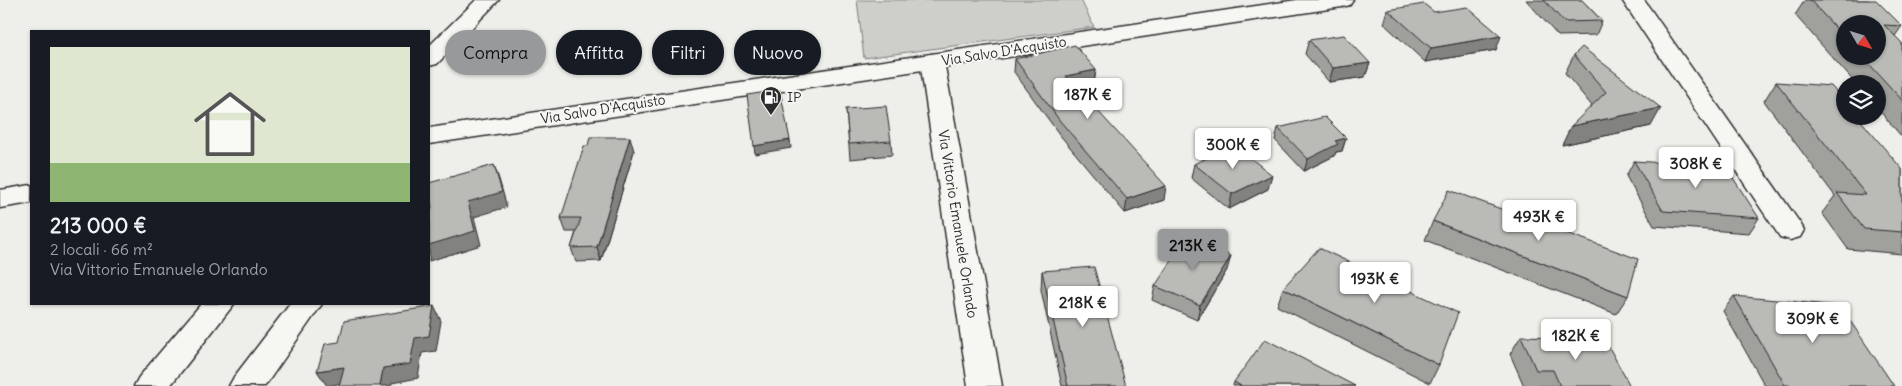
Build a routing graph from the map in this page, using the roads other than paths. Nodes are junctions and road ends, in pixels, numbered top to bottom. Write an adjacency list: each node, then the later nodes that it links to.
1 (488, 0): 4 (street)
2 (1342, 0): 5 (street, Via Salvo D'Acquisto)
3 (1633, 0): 9 (street)
4 (430, 58)
5 (932, 61): 6 (street, Via Salvo D'Acquisto); 14 (street, Via Vittorio Emanuele Orlando)
6 (431, 138)
7 (30, 194): 8 (street)
8 (0, 199)
9 (1790, 230)
10 (218, 305): 12 (street)
11 (306, 305): 13 (street)
12 (151, 386)
13 (246, 386)
14 (985, 386)

